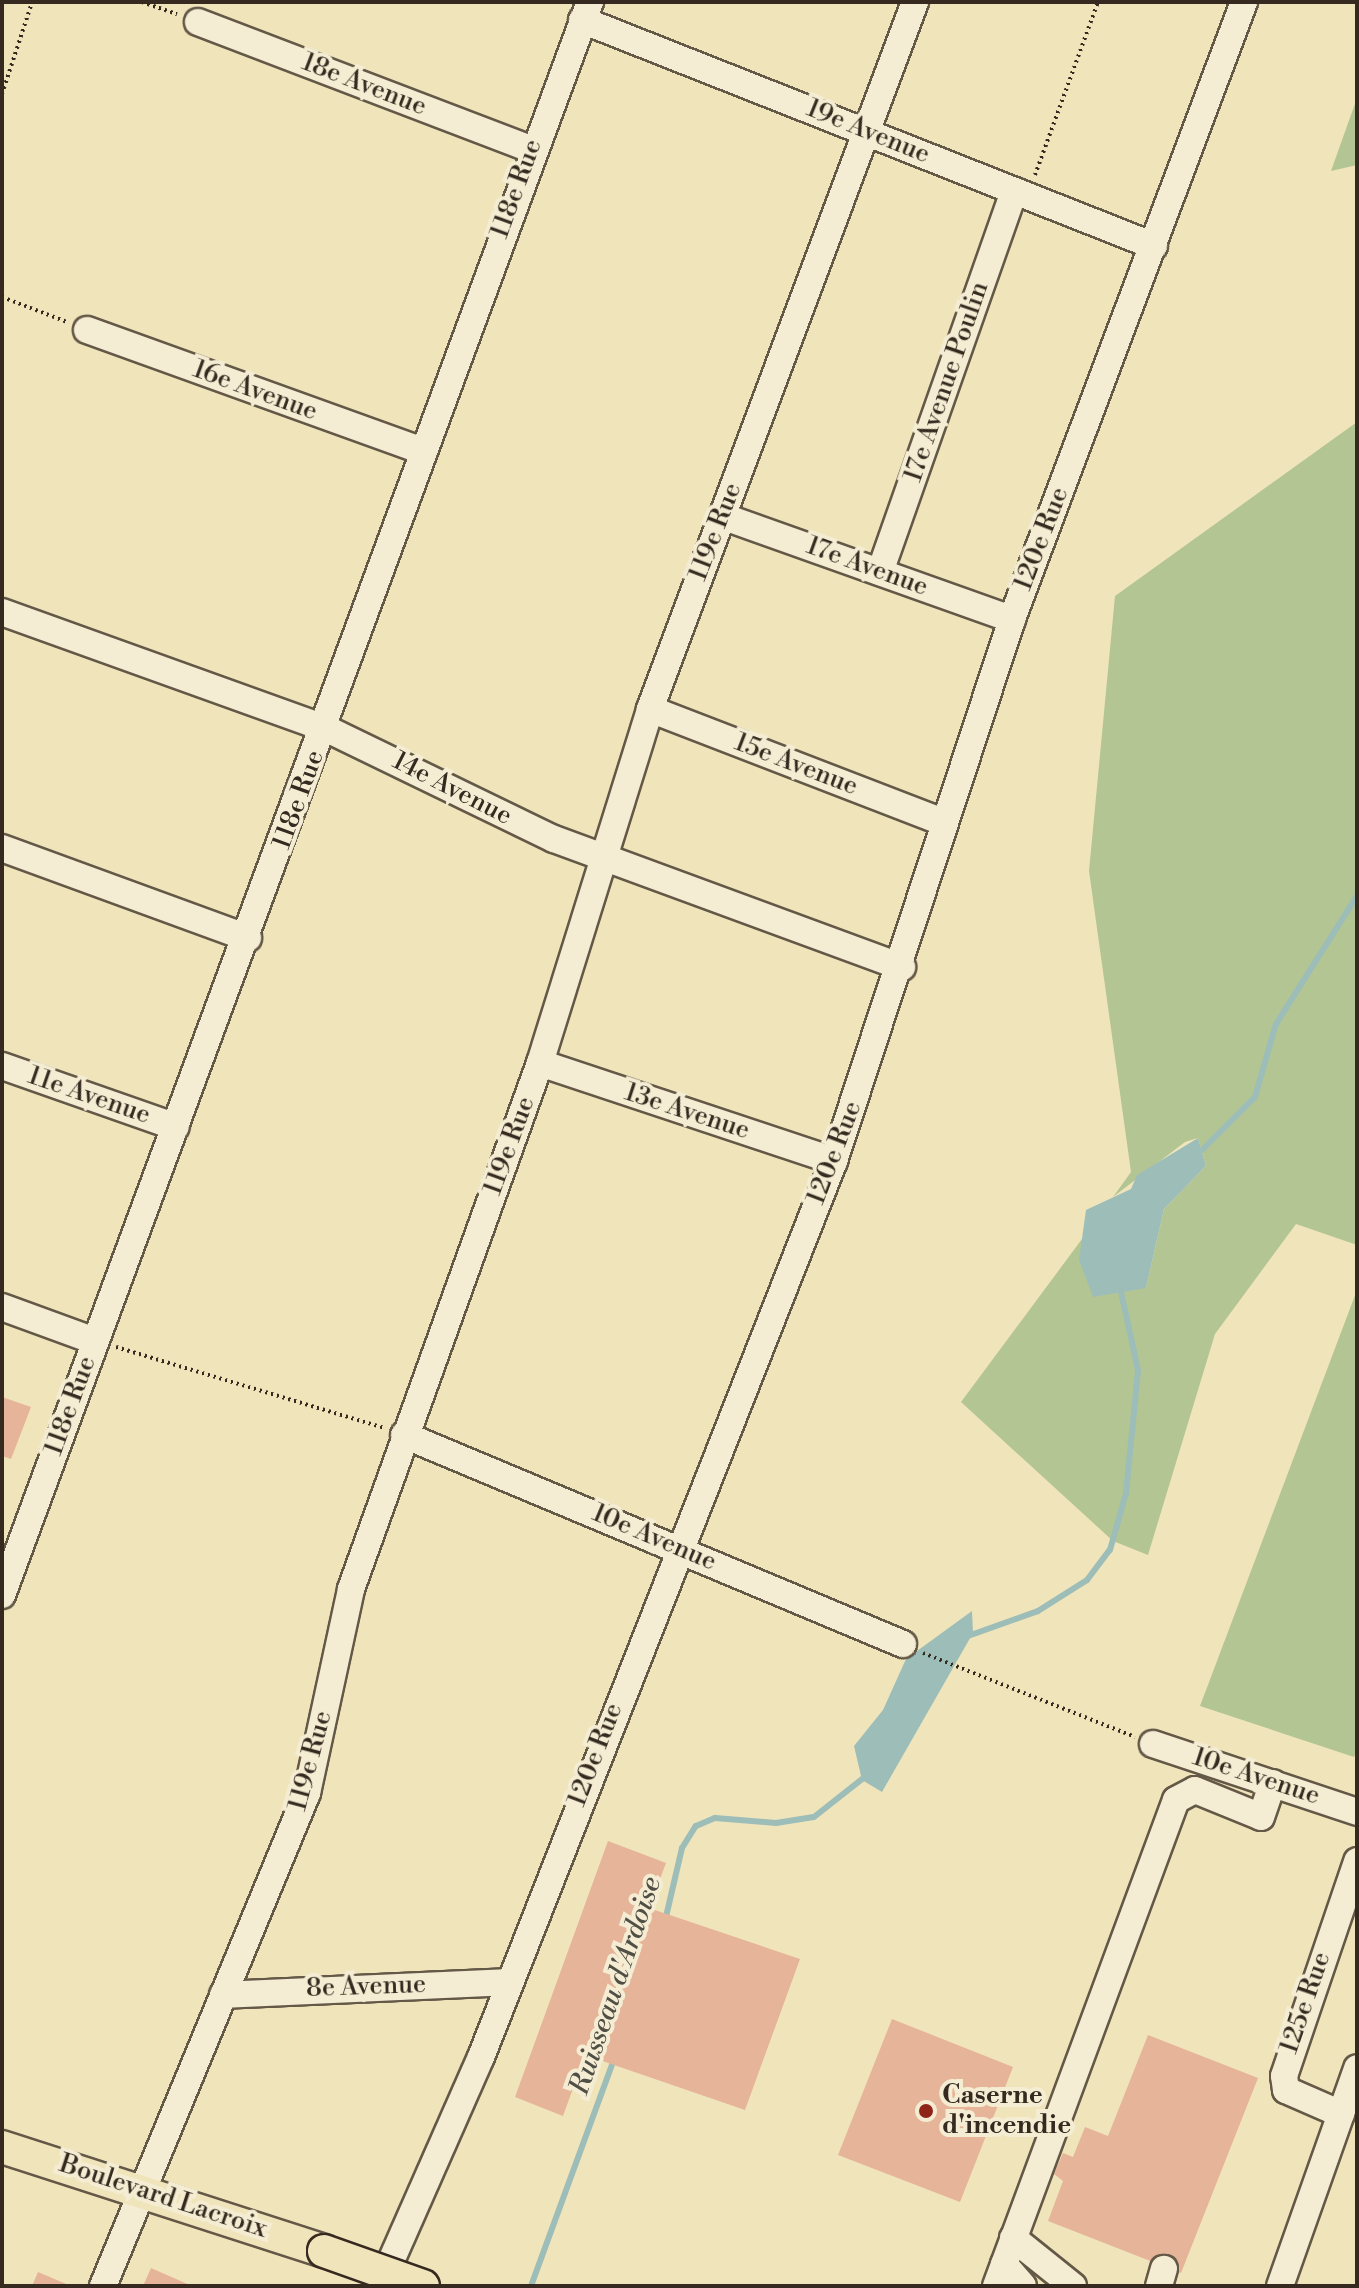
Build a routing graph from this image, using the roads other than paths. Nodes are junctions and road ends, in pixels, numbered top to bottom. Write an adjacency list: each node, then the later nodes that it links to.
1 (915, 2): 5 (street, 119e Rue)
2 (1244, 2): 8 (street, 120e Rue)
3 (586, 11): 5 (street, 19e Avenue); 6 (street, 118e Rue)
4 (198, 22): 6 (street, 18e Avenue)
5 (867, 130): 7 (street, 19e Avenue); 11 (street, 119e Rue)
6 (531, 149): 10 (street, 118e Rue)
7 (1021, 194): 8 (street, 19e Avenue); 12 (street, 17e Avenue Poulin)
8 (1154, 246): 14 (street, 120e Rue)
9 (87, 330): 10 (street, 16e Avenue)
10 (424, 451): 16 (street, 118e Rue)
11 (722, 516): 12 (street, 17e Avenue); 15 (street, 119e Rue)
12 (880, 572): 14 (street, 17e Avenue)
13 (2, 612): 16 (street, 14e Avenue)
14 (1012, 619): 17 (street, 120e Rue)
15 (650, 709): 17 (street, 15e Avenue); 19 (street, 119e Rue)
16 (325, 728): 19 (street, 14e Avenue); 20 (street, 118e Rue)
17 (941, 821): 21 (street, 120e Rue)
18 (2, 848): 20 (street)
19 (604, 856): 21 (street, 14e Avenue); 22 (street, 119e Rue)
20 (248, 938): 24 (street, 118e Rue)
21 (902, 967): 25 (street, 120e Rue)
22 (540, 1063): 25 (street, 13e Avenue); 28 (street, 119e Rue)
23 (2, 1066): 24 (street, 11e Avenue)
24 (176, 1127): 27 (street, 118e Rue)
25 (834, 1161): 29 (street, 120e Rue)
26 (2, 1307): 27 (street)
27 (95, 1341): 30 (street, 118e Rue)
28 (404, 1435): 29 (street, 10e Avenue); 37 (street, 119e Rue)
29 (677, 1547): 31 (street, 10e Avenue); 36 (street, 120e Rue)
30 (2, 1595)
31 (903, 1644)
32 (1153, 1744): 33 (street, 10e Avenue)
33 (1273, 1783): 34 (street, 10e Avenue); 42 (street)
34 (1357, 1812)
35 (1357, 1861): 39 (street, 125e Rue)
36 (509, 1982): 37 (street, 8e Avenue); 45 (street, 120e Rue)
37 (223, 1995): 41 (street, 119e Rue)
38 (1357, 2068): 39 (street)
39 (1341, 2114): 49 (street)
40 (2, 2147): 41 (main road, Boulevard Lacroix)
41 (145, 2187): 44 (street, 119e Rue); 46 (main road, Boulevard Lacroix, bridge)
42 (1013, 2238): 43 (street); 48 (street)
43 (1000, 2275): 47 (street)
44 (103, 2286)
45 (380, 2286)
46 (423, 2286)
47 (1023, 2286)
48 (1073, 2286)
49 (1280, 2286)

